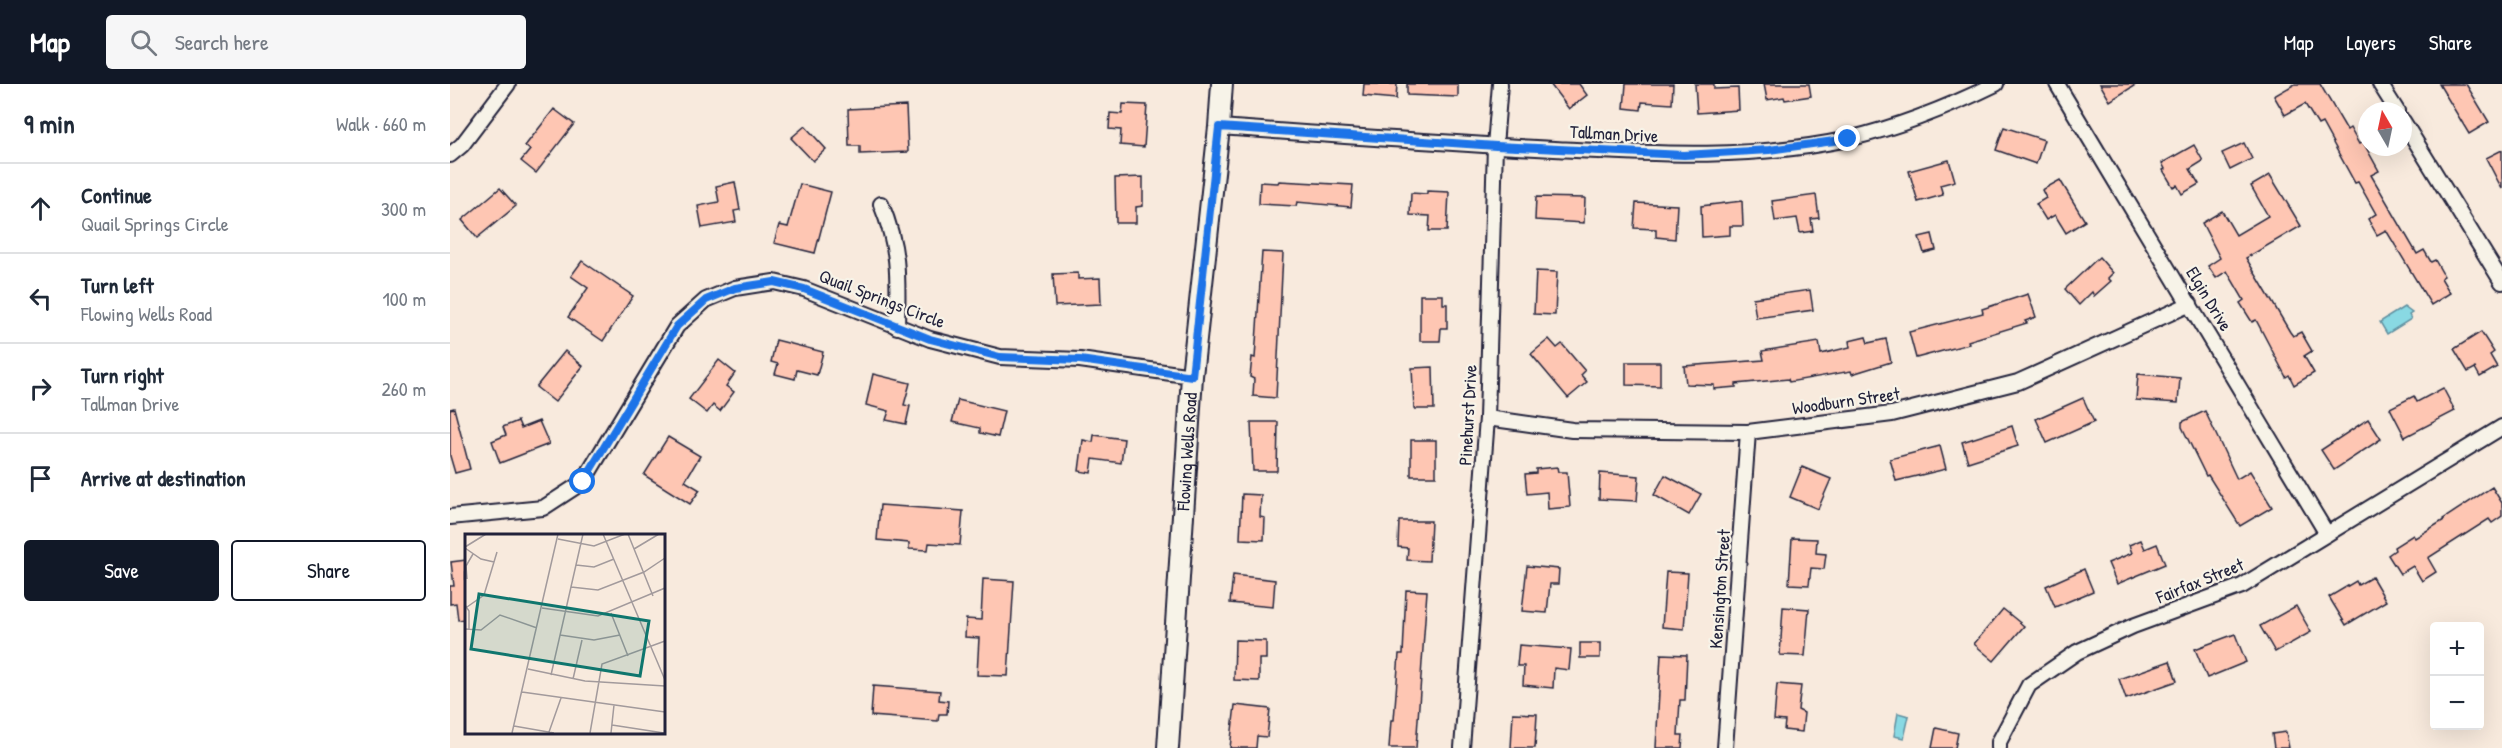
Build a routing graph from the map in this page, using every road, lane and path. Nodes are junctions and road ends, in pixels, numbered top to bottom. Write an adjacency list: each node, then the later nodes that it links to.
1 (508, 84): 11 (street)
2 (1222, 84): 8 (main road, Flowing Wells Road)
3 (1500, 84): 10 (street, Pinehurst Drive)
4 (1996, 84): 10 (street, Tallman Drive)
5 (2057, 84): 14 (street, Elgin Drive)
6 (2380, 84): 7 (street)
7 (2391, 102)
8 (1219, 127): 10 (street, Tallman Drive); 16 (main road, Flowing Wells Road)
9 (2412, 136): 13 (street)
10 (1496, 146): 17 (street, Pinehurst Drive)
11 (450, 155)
12 (880, 204): 15 (street)
13 (2502, 282)
14 (2190, 304): 19 (street, Woodburn Street); 21 (street, Elgin Drive)
15 (897, 327): 16 (street, Quail Springs Circle); 20 (street, Quail Springs Circle)
16 (1192, 376): 22 (main road, Flowing Wells Road)
17 (1487, 418): 19 (street, Woodburn Street); 23 (street, Pinehurst Drive)
18 (2502, 427): 21 (street, Fairfax Street)
19 (1748, 432): 24 (street, Kensington Street)
20 (450, 517)
21 (2327, 534): 25 (street, Fairfax Street)
22 (1168, 748)
23 (1462, 748)
24 (1725, 748)
25 (1999, 748)

